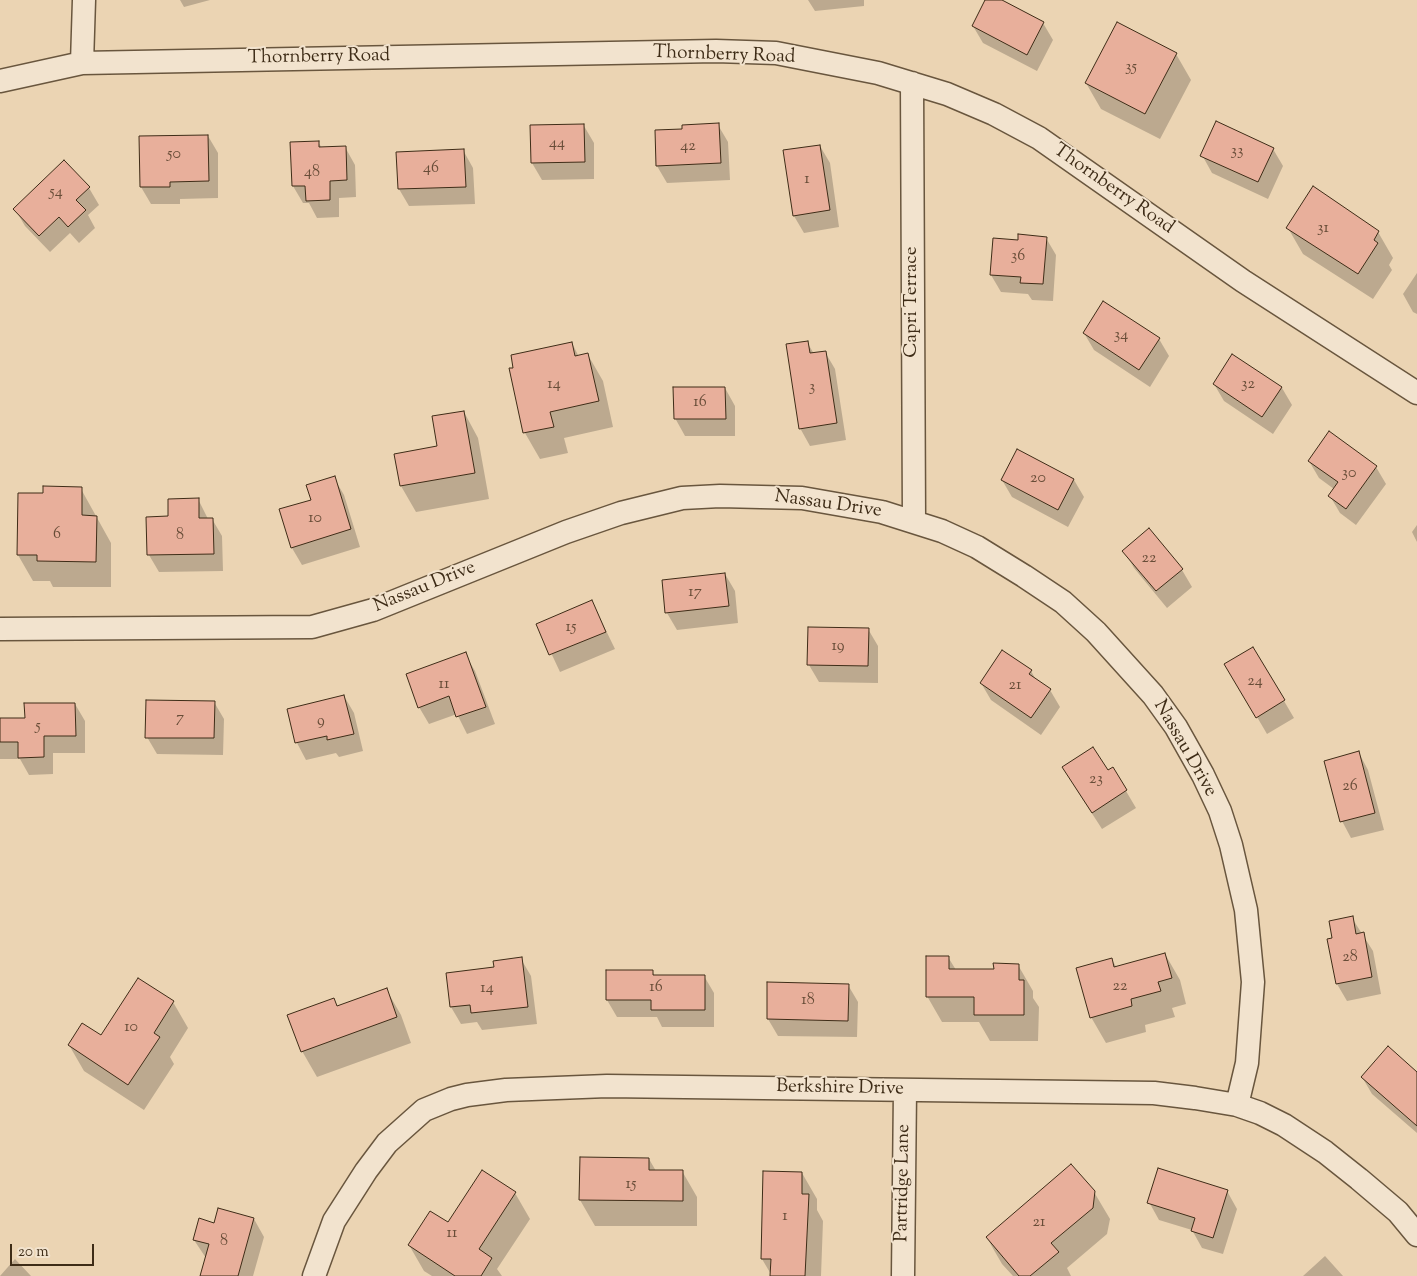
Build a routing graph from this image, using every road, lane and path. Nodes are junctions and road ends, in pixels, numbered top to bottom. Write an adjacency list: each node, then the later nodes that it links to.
1 (84, 0): 2 (street)
2 (82, 63): 3 (street, Thornberry Road); 4 (street, Thornberry Road)
3 (0, 81)
4 (912, 83): 5 (street, Thornberry Road); 6 (street, Capri Terrace)
5 (1417, 393)
6 (914, 520): 7 (street, Nassau Drive); 9 (street, Nassau Drive)
7 (0, 629)
8 (905, 1090): 9 (street, Berkshire Drive); 11 (street, Berkshire Drive); 12 (street, Partridge Lane)
9 (1236, 1106): 10 (street, Berkshire Drive)
10 (1417, 1235)
11 (314, 1276)
12 (903, 1276)

